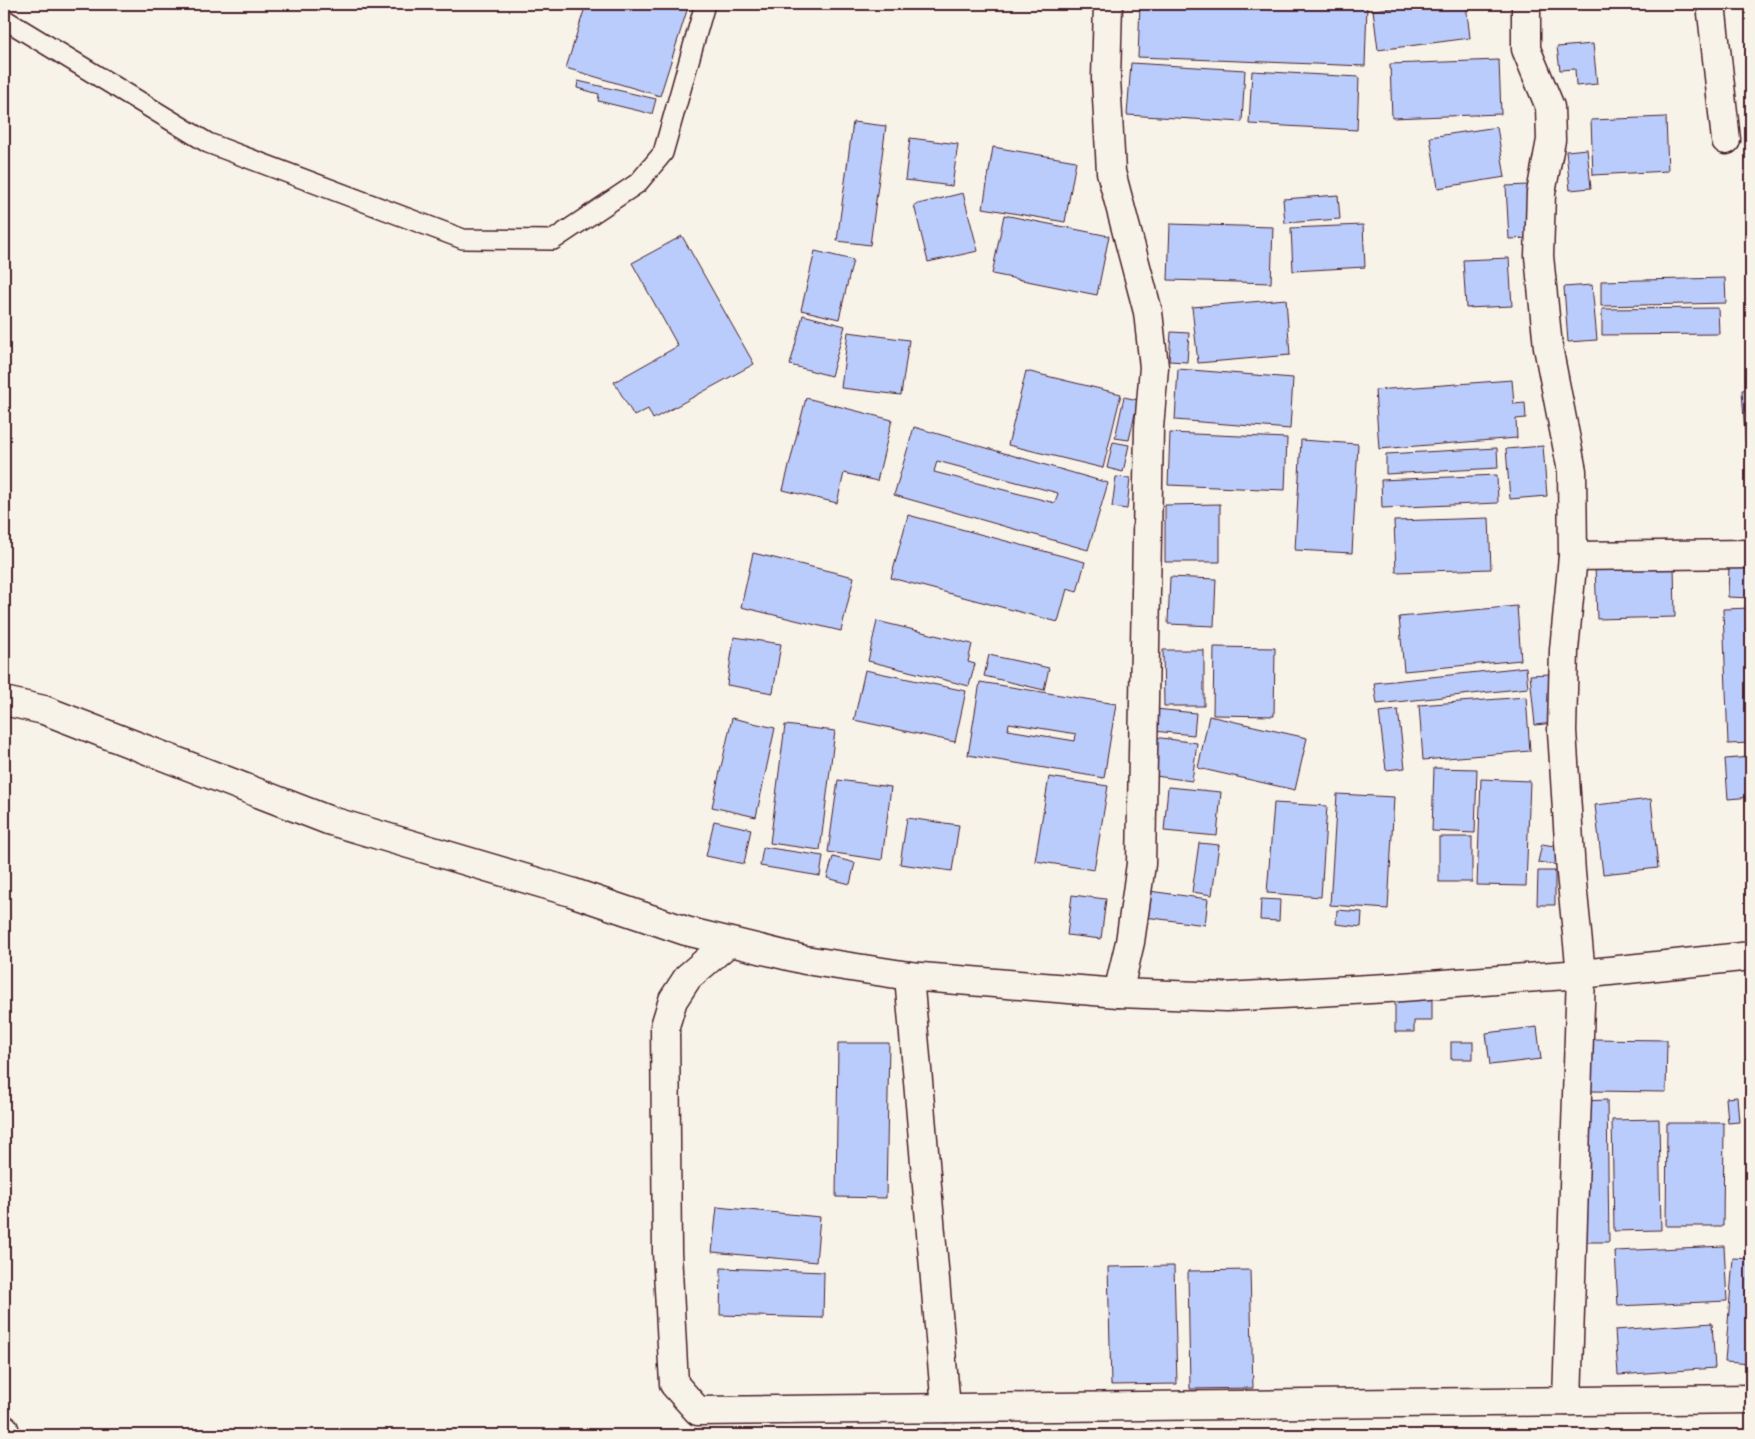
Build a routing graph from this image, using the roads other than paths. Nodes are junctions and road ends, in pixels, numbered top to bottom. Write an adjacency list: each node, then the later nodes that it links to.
1 (705, 4): 5 (lane)
2 (1108, 4): 14 (street)
3 (1526, 4): 8 (street)
4 (1711, 4): 6 (street)
5 (4, 19)
6 (1726, 140)
7 (1751, 554): 8 (street)
8 (1573, 556): 12 (street)
9 (4, 701): 10 (street)
10 (729, 942): 13 (street); 17 (street)
11 (1751, 956): 12 (street)
12 (1581, 974): 14 (street); 16 (street)
13 (909, 976): 14 (street); 17 (street)
14 (1118, 993)
15 (1751, 1399): 16 (street)
16 (1567, 1402): 17 (street)
17 (946, 1408)
18 (4, 1429): 19 (street)
19 (6, 1435)

